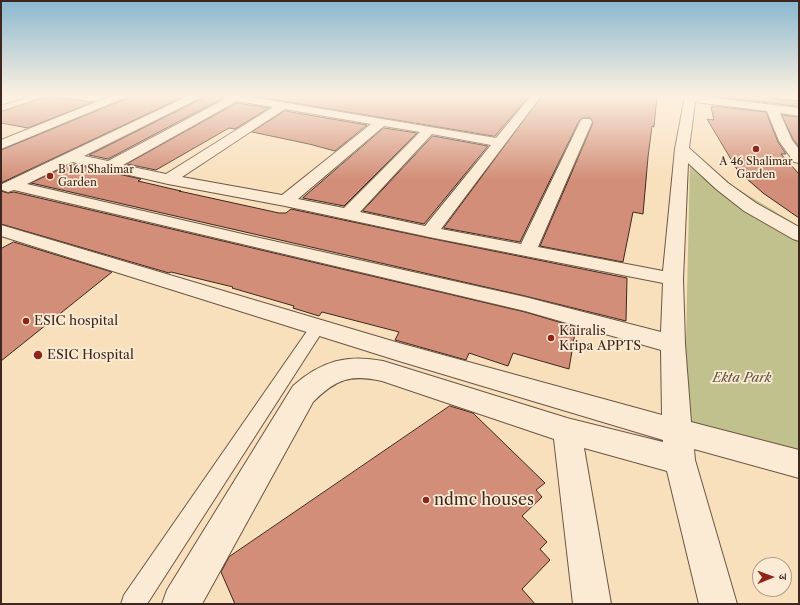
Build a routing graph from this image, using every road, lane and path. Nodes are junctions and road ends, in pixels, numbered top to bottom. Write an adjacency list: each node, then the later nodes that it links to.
1 (51, 124): 13 (street)
2 (138, 124): 15 (street)
3 (183, 124): 17 (street)
4 (254, 124): 18 (street)
5 (378, 124): 20 (street)
6 (394, 124): 11 (street)
7 (513, 124): 12 (street)
8 (585, 124): 25 (street)
9 (686, 124): 14 (street)
10 (779, 124): 16 (street)
11 (429, 130): 12 (street); 21 (street)
12 (499, 142): 23 (street)
13 (1, 145)
14 (682, 149): 24 (street); 26 (street)
15 (70, 157): 17 (street); 19 (street)
16 (799, 158)
17 (110, 166): 18 (street)
18 (168, 179): 20 (street)
19 (6, 187): 28 (street)
20 (285, 201): 21 (street)
21 (348, 214): 23 (street)
22 (1, 230): 27 (street)
23 (429, 232): 25 (street)
24 (799, 235)
25 (527, 251): 26 (street)
26 (673, 279): 28 (street)
27 (317, 328): 30 (street); 32 (lane)
28 (673, 344): 30 (street)
29 (567, 431): 30 (street); 33 (street); 34 (street)
30 (678, 447): 31 (street); 35 (street)
31 (799, 464)
32 (133, 604)
33 (181, 604)
34 (592, 604)
35 (718, 604)

